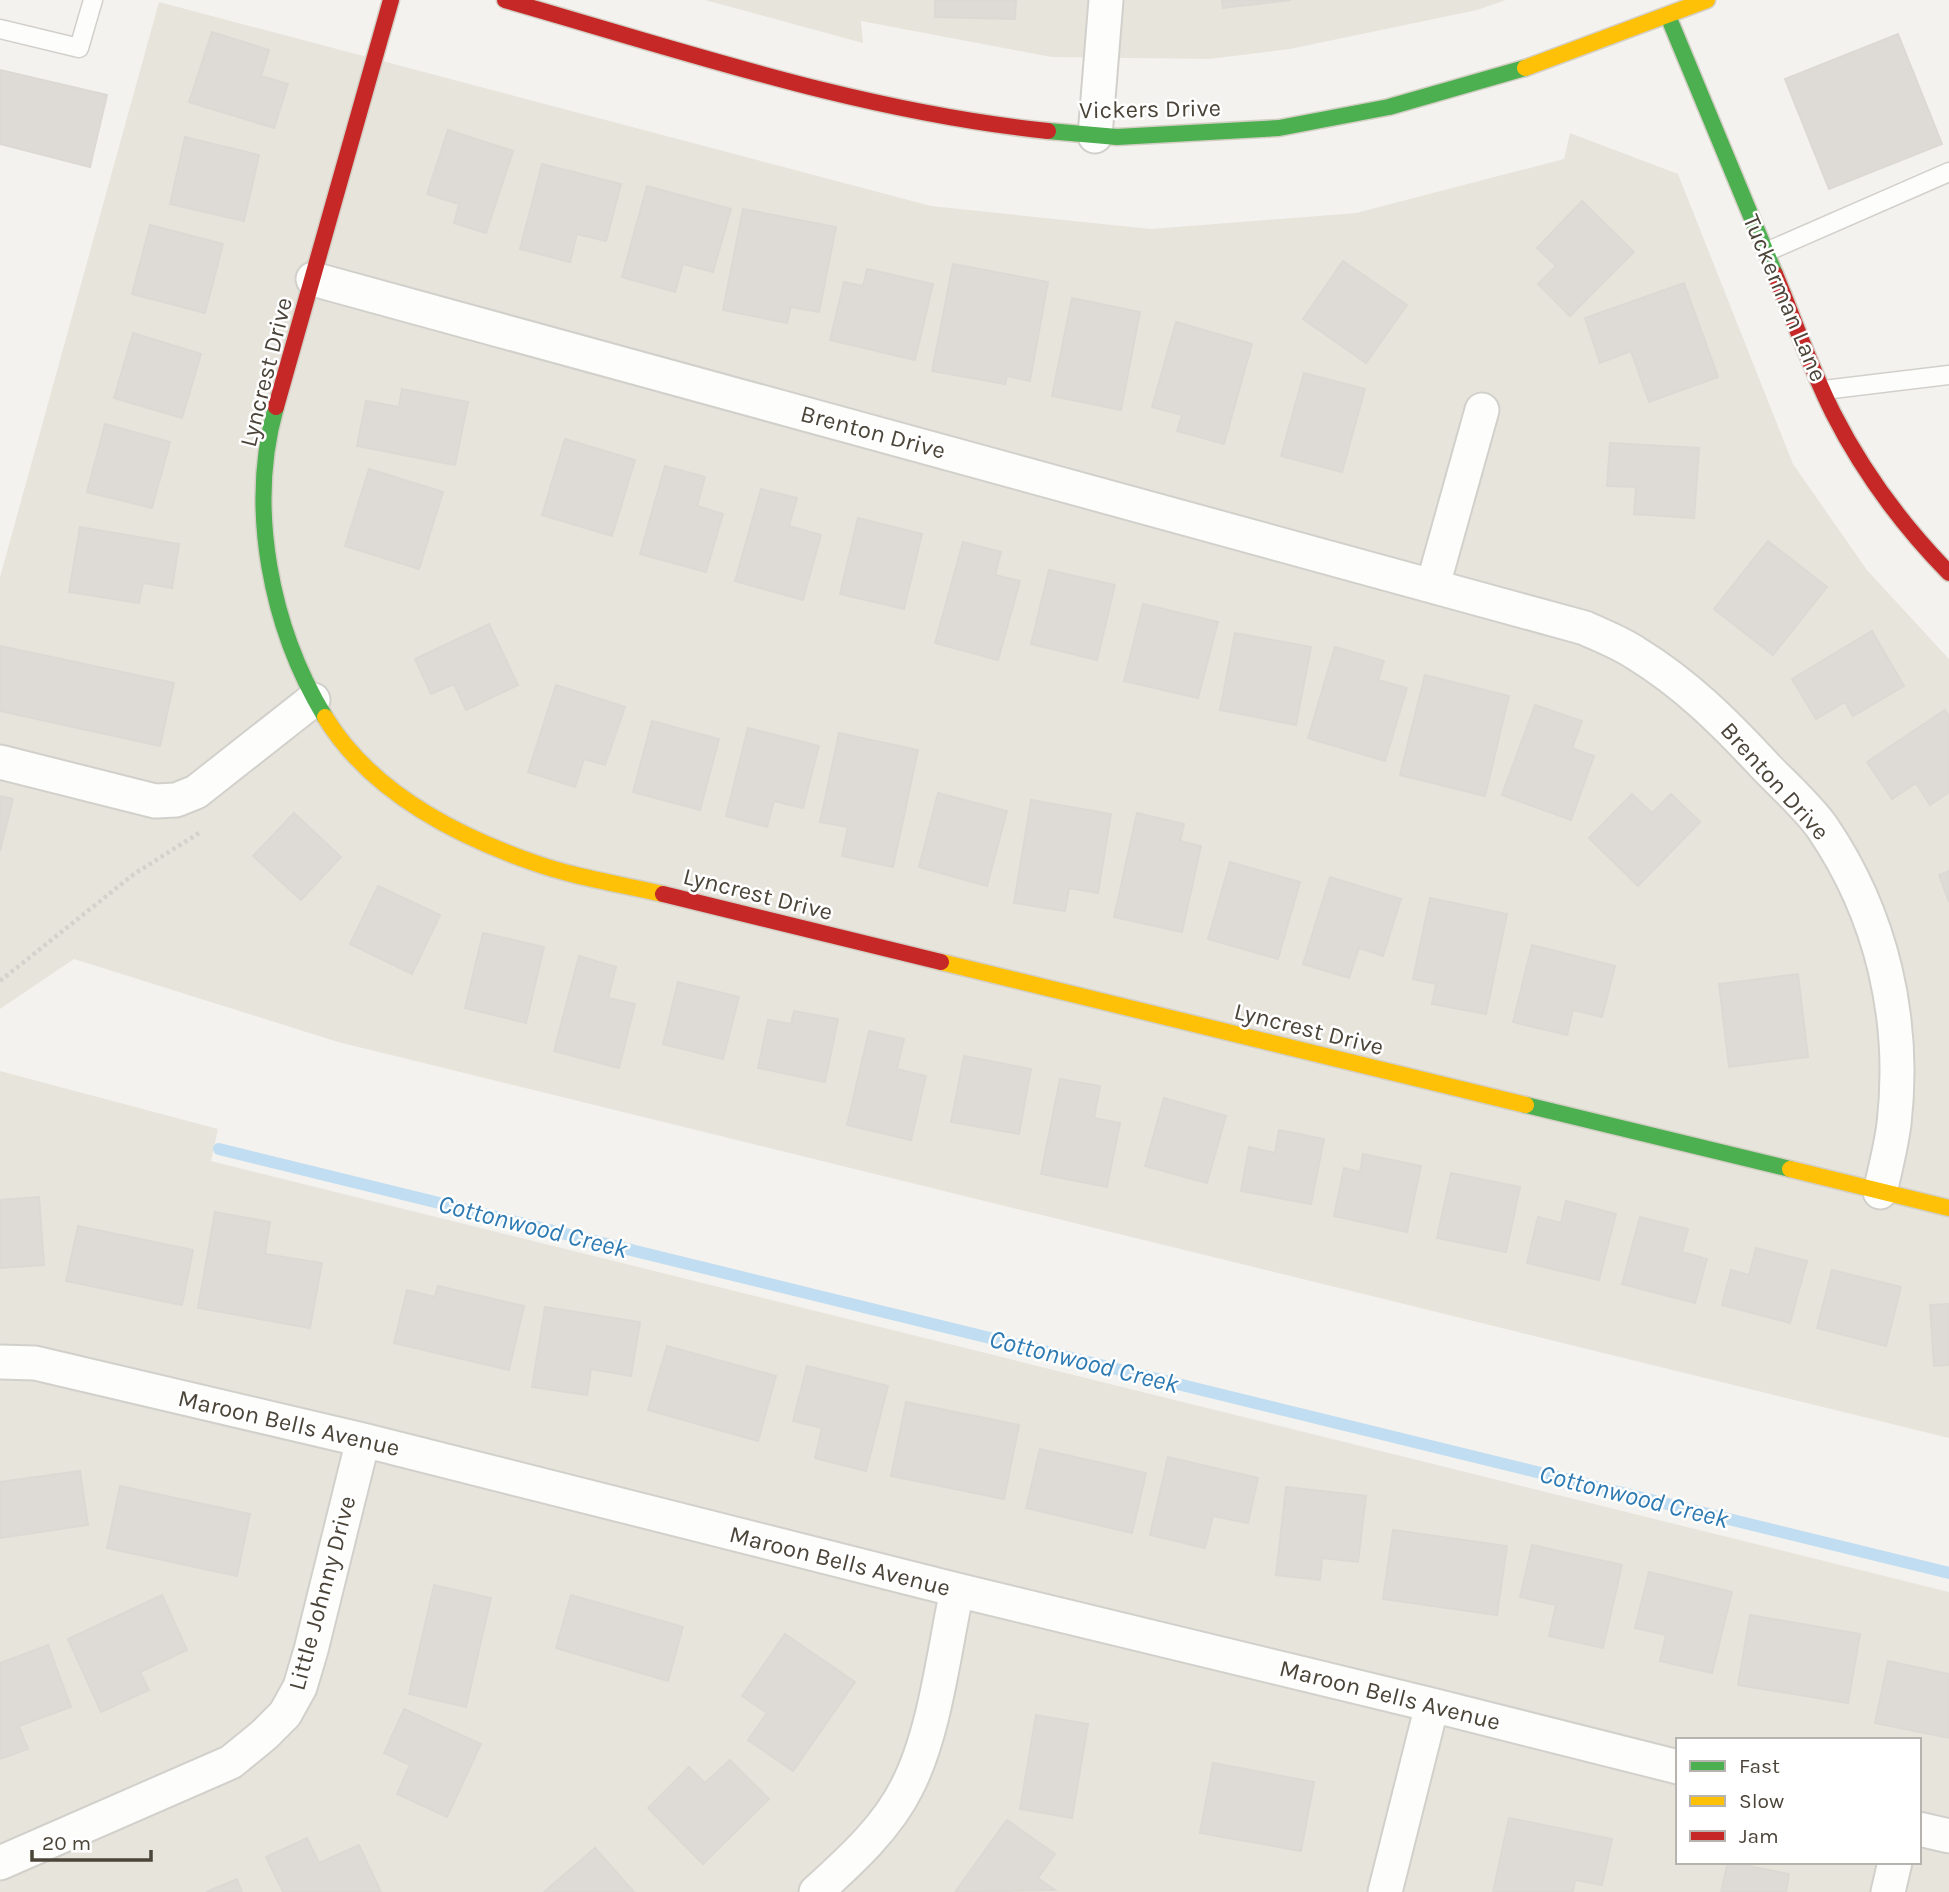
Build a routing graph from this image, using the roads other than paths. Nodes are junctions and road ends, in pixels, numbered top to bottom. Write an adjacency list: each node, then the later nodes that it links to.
1 (93, 0): 7 (lane)
2 (391, 0): 11 (street, Lyncrest Drive)
3 (505, 0): 8 (street, Vickers Drive)
4 (1106, 0): 8 (street)
5 (1707, 0): 6 (street, Vickers Drive)
6 (1664, 8): 8 (street, Vickers Drive); 10 (street, Tuckerman Lane)
7 (0, 29)
8 (1095, 136)
9 (1949, 172): 10 (lane)
10 (1766, 252): 13 (street, Tuckerman Lane)
11 (313, 279): 16 (street, Brenton Drive); 17 (street, Lyncrest Drive)
12 (1949, 375): 13 (lane)
13 (1824, 390): 15 (street, Tuckerman Lane)
14 (1482, 410): 16 (street)
15 (1949, 573)
16 (1433, 585): 19 (street, Brenton Drive)
17 (313, 700): 18 (street); 19 (street, Lyncrest Drive)
18 (0, 762)
19 (1880, 1192): 20 (street, Lyncrest Drive)
20 (1949, 1208)
21 (0, 1362): 22 (street, Maroon Bells Avenue)
22 (363, 1440): 23 (street, Maroon Bells Avenue); 28 (street, Little Johnny Drive)
23 (957, 1590): 24 (street, Maroon Bells Avenue); 30 (street)
24 (1432, 1705): 25 (street, Maroon Bells Avenue); 31 (street)
25 (1676, 1767)
26 (1921, 1829): 27 (street)
27 (1949, 1836)
28 (0, 1863)
29 (1895, 1864): 32 (street)
30 (816, 1892)
31 (1385, 1892)
32 (1888, 1892)

